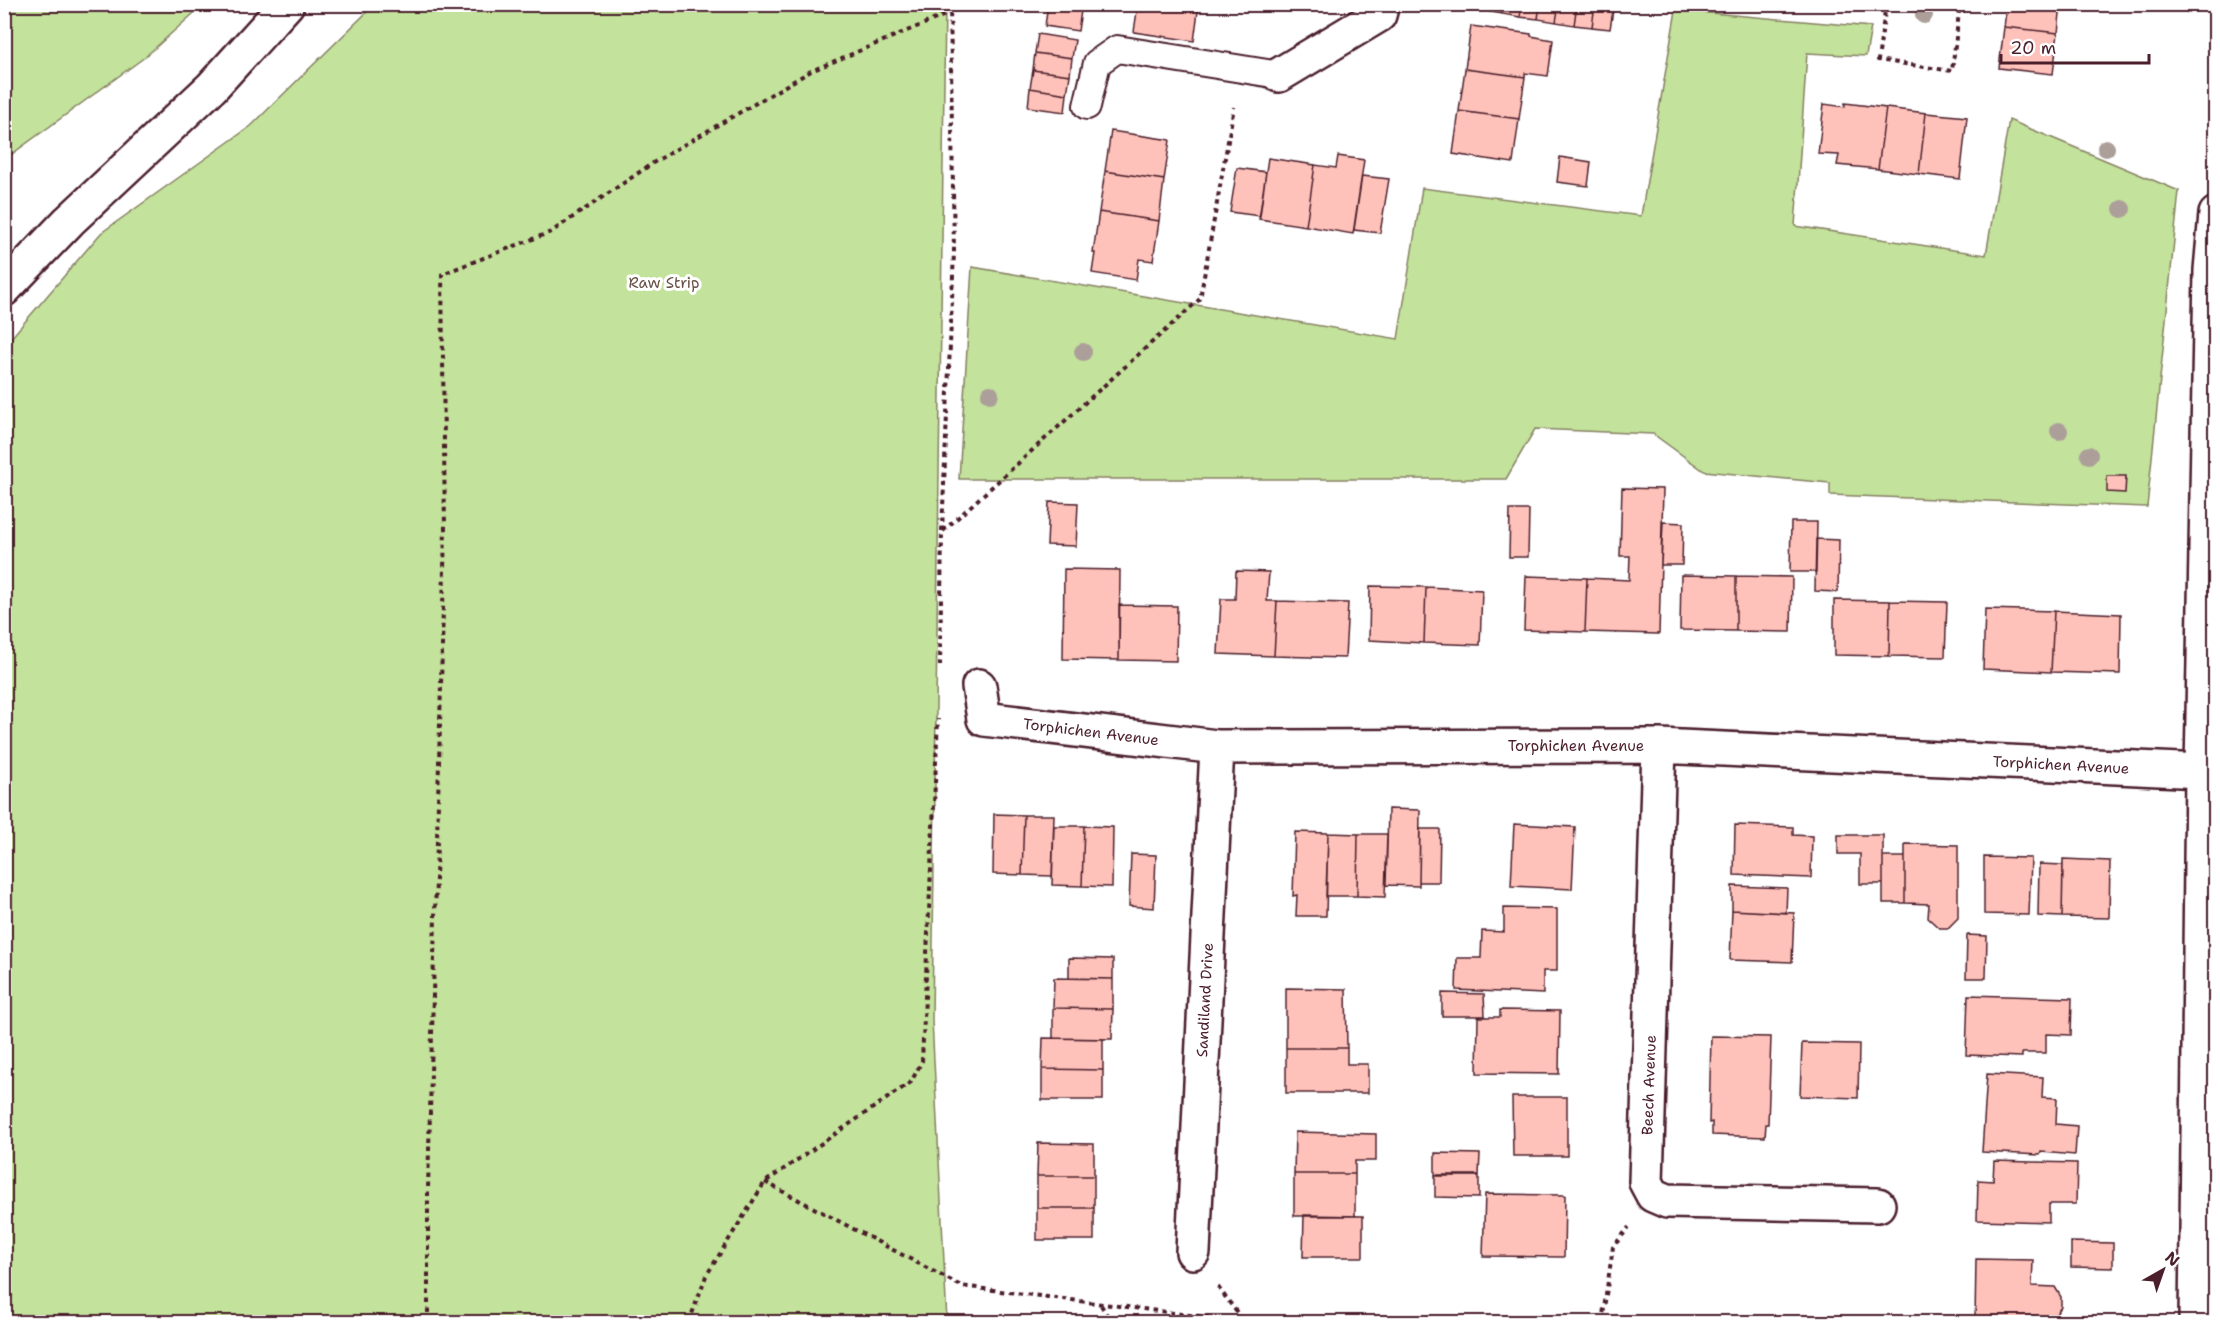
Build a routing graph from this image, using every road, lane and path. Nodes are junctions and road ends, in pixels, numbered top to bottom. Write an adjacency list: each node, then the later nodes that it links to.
1 (287, 4): 11 (street)
2 (950, 4): 6 (path)
3 (1382, 4): 7 (street)
4 (1886, 4): 5 (path)
5 (1960, 4)
6 (950, 13): 12 (path); 24 (path)
7 (1279, 75): 8 (lane); 12 (path)
8 (1087, 106)
9 (2216, 214): 10 (street)
10 (2213, 270): 18 (street)
11 (4, 288)
12 (942, 531): 13 (path)
13 (940, 674)
14 (979, 686): 17 (street, Torphichen Avenue)
15 (939, 708): 19 (path)
16 (1659, 746): 17 (street, Torphichen Avenue); 18 (street, Torphichen Avenue); 20 (street, Beech Avenue)
17 (1217, 747): 22 (street, Sandiland Drive)
18 (2202, 771): 29 (street)
19 (765, 1182): 23 (path); 25 (path)
20 (1653, 1195): 21 (street); 28 (path)
21 (1878, 1205)
22 (1193, 1252)
23 (1101, 1304): 26 (path); 27 (path)
24 (428, 1323)
25 (689, 1323)
26 (1111, 1323)
27 (1245, 1323)
28 (1602, 1323)
29 (2196, 1323)

